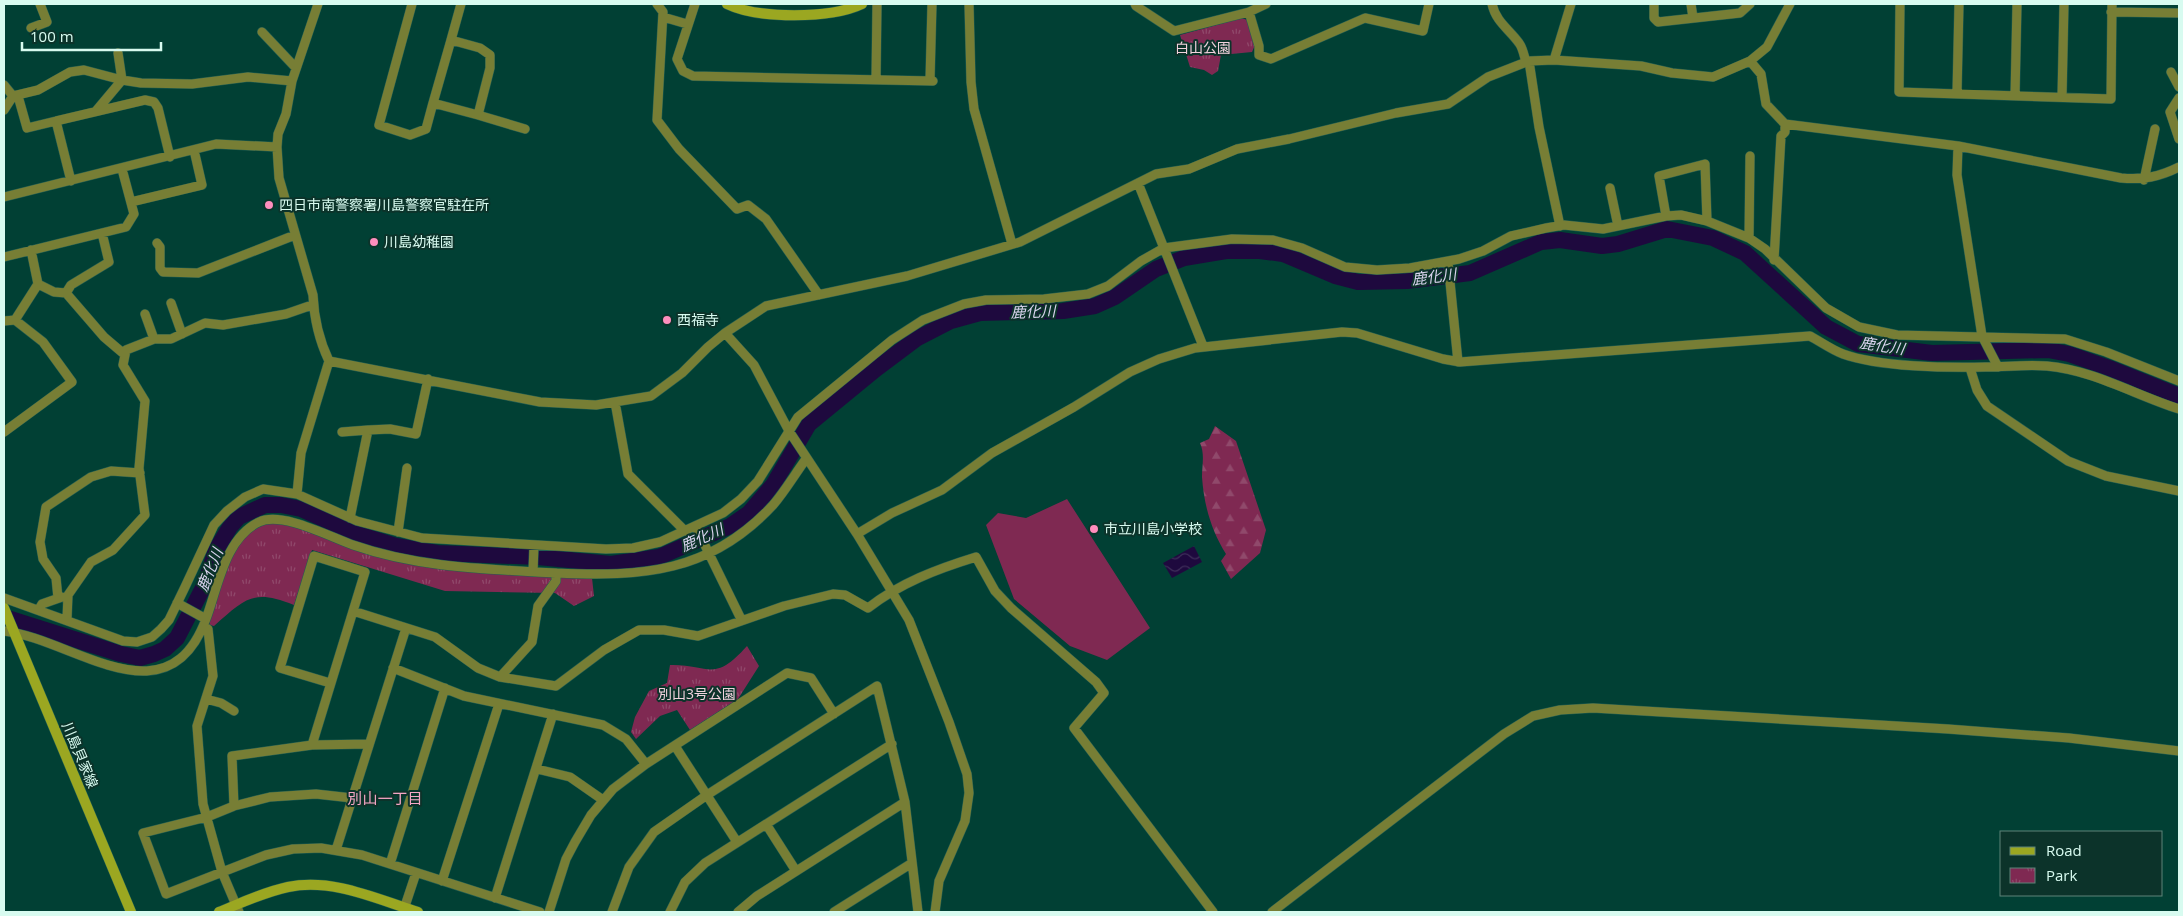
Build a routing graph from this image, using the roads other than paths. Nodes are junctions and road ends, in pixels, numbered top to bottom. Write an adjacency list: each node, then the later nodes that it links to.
1 (40, 4): 32 (street)
2 (318, 4): 39 (street)
3 (412, 4): 51 (street)
4 (459, 4): 34 (street)
5 (657, 4): 29 (street)
6 (695, 4): 31 (street)
7 (727, 4): 25 (street)
8 (862, 4): 25 (street)
9 (877, 4): 41 (street)
10 (932, 4): 41 (street)
11 (969, 4): 81 (street)
12 (1135, 4): 27 (street)
13 (1266, 4): 27 (street)
14 (1429, 4): 27 (street)
15 (1492, 4): 37 (street)
16 (1571, 4): 36 (street)
17 (1654, 4): 30 (street)
18 (1691, 4): 30 (street)
19 (1750, 4): 30 (street)
20 (1790, 4): 38 (street)
21 (1900, 4): 46 (street)
22 (1959, 4): 46 (street)
23 (2017, 4): 48 (street)
24 (2064, 4): 49 (street)
25 (841, 7)
26 (2111, 8): 28 (street); 49 (street)
27 (1249, 12)
28 (2179, 13)
29 (663, 17): 31 (street); 89 (street)
30 (1693, 18)
31 (687, 24): 41 (street)
32 (31, 28)
33 (262, 32): 39 (street)
34 (451, 40): 51 (street); 54 (street)
35 (118, 53): 42 (street)
36 (1554, 60): 37 (street); 38 (street)
37 (1528, 61): 69 (street); 75 (street)
38 (1750, 61): 56 (street)
39 (296, 68): 43 (street)
40 (2171, 72): 45 (street)
41 (876, 79)
42 (122, 80): 43 (street); 47 (street); 53 (street)
43 (292, 81): 61 (street)
44 (4, 85): 47 (street)
45 (2179, 87)
46 (1958, 93): 48 (street)
47 (16, 96): 52 (street); 55 (street)
48 (2015, 96): 49 (street)
49 (2062, 98)
50 (2179, 98): 59 (street)
51 (433, 103): 54 (street)
52 (4, 110)
53 (96, 112): 55 (street); 64 (street)
54 (478, 115): 57 (street)
55 (56, 121): 68 (street)
56 (1784, 124): 60 (street); 85 (street)
57 (525, 129)
58 (2155, 129): 67 (street)
59 (2179, 139)
60 (1958, 146): 67 (street); 97 (street)
61 (277, 147): 62 (street); 78 (street)
62 (194, 150): 64 (street); 72 (street)
63 (1750, 156): 79 (street)
64 (170, 157): 66 (street)
65 (2179, 167): 67 (street)
66 (122, 169): 68 (street); 72 (street)
67 (2144, 180)
68 (71, 181): 71 (street)
69 (1138, 183): 81 (street); 82 (street)
70 (1610, 188): 76 (street)
71 (4, 197)
72 (131, 202): 77 (street)
73 (1666, 216): 74 (street); 74 (street); 76 (street)
74 (1707, 220): 79 (street)
75 (1560, 226): 76 (street); 86 (street)
76 (1618, 226)
77 (102, 233): 83 (street); 88 (street)
78 (295, 235): 80 (street); 91 (street)
79 (1749, 238): 85 (street)
80 (157, 243)
81 (1012, 244): 89 (street)
82 (1164, 248): 86 (street); 99 (street); 112 (street)
83 (32, 250): 84 (street); 87 (street)
84 (4, 257)
85 (1774, 260): 97 (street)
86 (1448, 263): 102 (street)
87 (38, 284): 88 (street); 93 (street)
88 (66, 293): 100 (street)
89 (819, 295): 95 (street)
90 (171, 303): 96 (street)
91 (312, 305): 96 (street); 101 (street)
92 (145, 314): 98 (street)
93 (14, 320): 94 (street); 110 (street)
94 (4, 321)
95 (725, 333): 107 (street); 112 (street)
96 (182, 334): 98 (street)
97 (1982, 336): 103 (street); 106 (street)
98 (154, 339): 100 (street)
99 (1203, 346): 102 (street); 122 (street)
100 (124, 354): 115 (street)
101 (329, 362): 105 (street); 117 (street)
102 (1458, 362): 104 (street)
103 (1997, 365): 104 (street); 108 (street)
104 (1970, 368): 116 (street)
105 (428, 379): 107 (street); 109 (street)
106 (2179, 381)
107 (615, 402): 120 (street)
108 (2179, 409)
109 (368, 430): 111 (street); 118 (street)
110 (4, 432)
111 (342, 432)
112 (790, 433): 113 (street); 119 (street)
113 (805, 456): 122 (street); 124 (street)
114 (407, 468): 121 (street)
115 (140, 473): 128 (street); 130 (street)
116 (2179, 491)
117 (297, 494): 118 (street); 131 (street)
118 (350, 518): 121 (street)
119 (696, 528): 120 (street); 124 (street)
120 (685, 531): 123 (street)
121 (398, 532): 123 (street)
122 (857, 534): 127 (street)
123 (534, 547): 125 (street)
124 (707, 553): 126 (street); 136 (street)
125 (533, 571): 126 (street); 137 (street)
126 (556, 573): 141 (street)
127 (891, 590): 136 (street); 184 (street); 185 (street)
128 (68, 595): 130 (street); 135 (street)
129 (4, 598): 133 (street)
130 (58, 598): 133 (street)
131 (180, 604): 135 (street); 137 (street)
132 (4, 608): 139 (street, 川島貝家線)
133 (39, 609): 135 (street)
134 (353, 611): 138 (street); 142 (street); 142 (street)
135 (67, 619)
136 (741, 619): 141 (street)
137 (204, 621): 139 (street); 144 (street)
138 (406, 628): 140 (street); 141 (street)
139 (9, 631): 174 (street, 川島貝家線)
140 (393, 668): 143 (street); 149 (street)
141 (500, 677)
142 (330, 683): 151 (street)
143 (445, 688): 145 (street); 166 (street)
144 (206, 699): 146 (street); 161 (street)
145 (499, 704): 147 (street); 170 (street)
146 (234, 711)
147 (553, 714): 154 (street); 155 (street)
148 (834, 714): 150 (street); 152 (street); 156 (street)
149 (369, 744): 151 (street); 157 (street)
150 (892, 744): 159 (street); 162 (street)
151 (312, 745): 160 (street)
152 (675, 746): 154 (street); 156 (street)
153 (2179, 751): 186 (street)
154 (646, 764): 158 (street)
155 (537, 768): 158 (street); 171 (street)
156 (707, 795): 163 (street); 179 (street)
157 (352, 798): 160 (street); 164 (street)
158 (603, 800): 178 (street)
159 (905, 802): 165 (street); 167 (street)
160 (234, 806): 161 (street)
161 (207, 817): 168 (street); 168 (street)
162 (766, 824): 163 (street); 167 (street)
163 (737, 842): 180 (street)
164 (336, 850): 166 (street); 168 (street)
165 (912, 863): 182 (street); 183 (street)
166 (390, 864): 169 (street)
167 (796, 871): 181 (street)
168 (222, 872): 172 (street)
169 (416, 873): 170 (street); 173 (street)
170 (442, 881): 171 (street)
171 (495, 898): 177 (street)
172 (237, 909): 173 (street); 175 (street)
173 (404, 910): 176 (street)
174 (131, 912)
175 (219, 912)
176 (418, 912)
177 (540, 912)
178 (549, 912)
179 (612, 912)
180 (670, 912)
181 (738, 912)
182 (834, 912)
183 (918, 912)
184 (935, 912)
185 (1213, 912)
186 (1272, 912)

